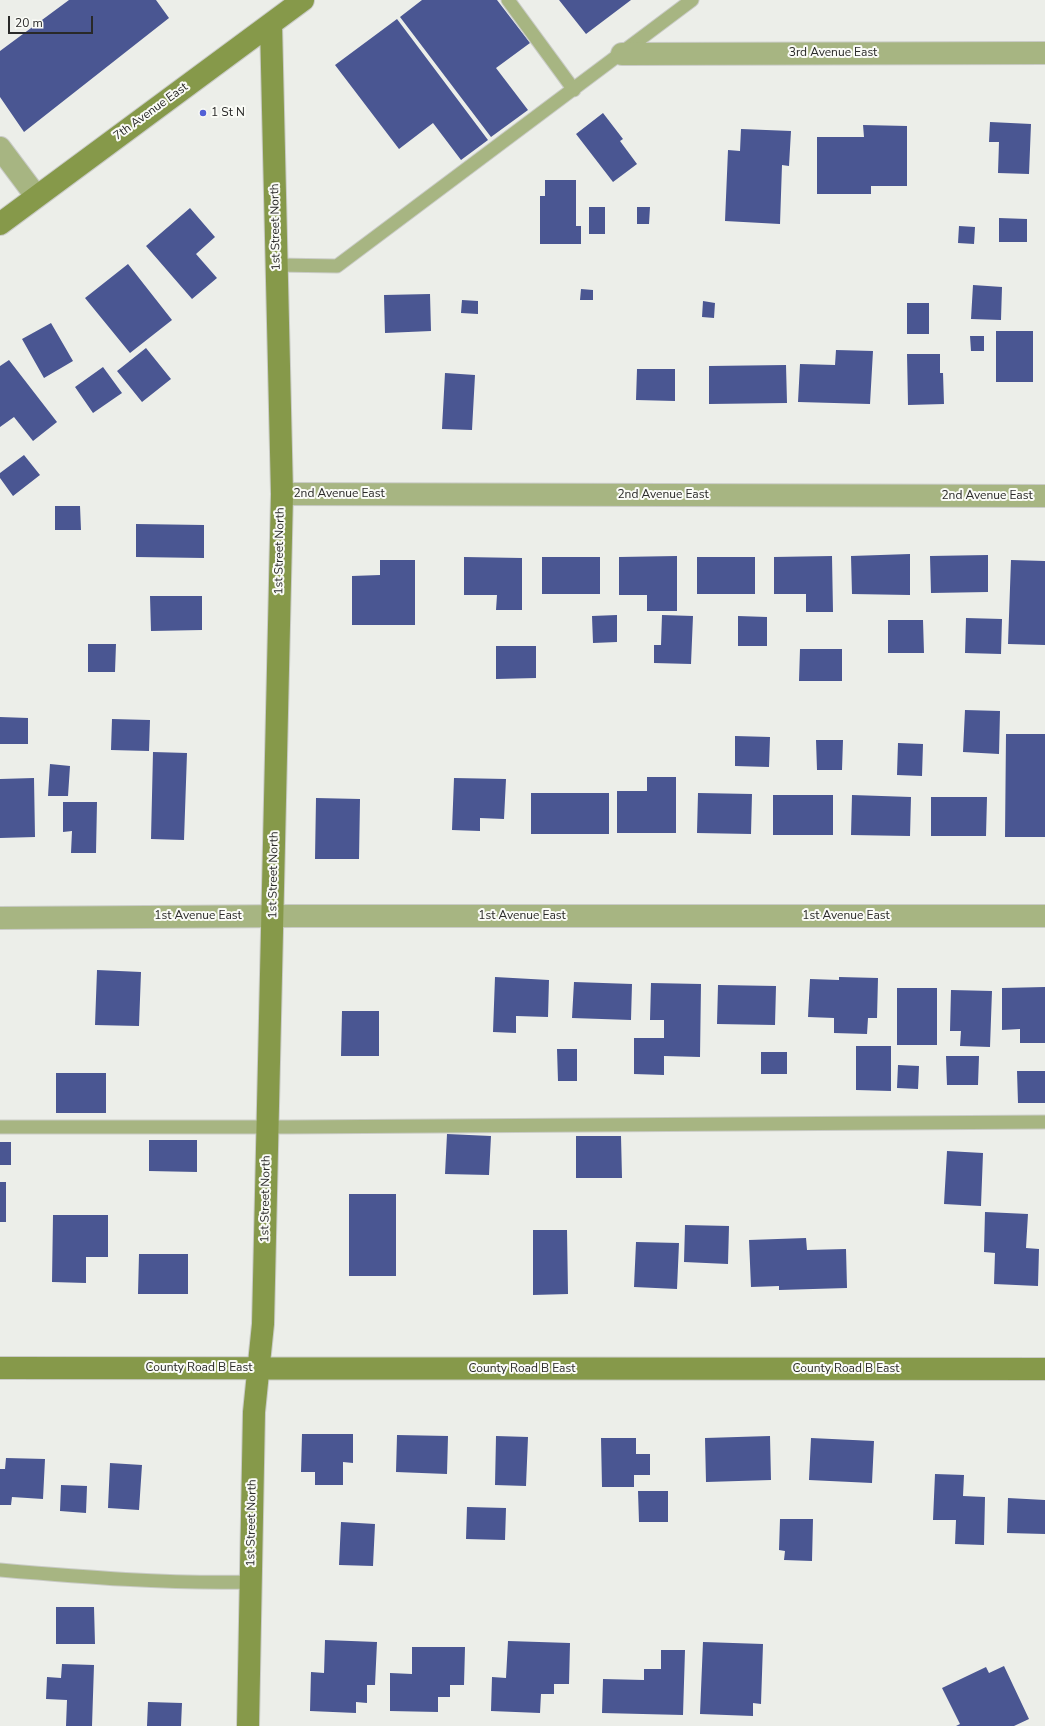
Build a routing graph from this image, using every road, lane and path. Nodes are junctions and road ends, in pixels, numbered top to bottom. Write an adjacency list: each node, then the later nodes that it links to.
1 (303, 0): 4 (street, 7th Avenue East)
2 (508, 0): 7 (lane)
3 (692, 0): 6 (lane)
4 (271, 24): 9 (street, 7th Avenue East); 11 (street, 1st Street North)
5 (1045, 53): 6 (street, 3rd Avenue East)
6 (622, 54): 7 (lane)
7 (574, 90): 11 (lane)
8 (0, 148): 9 (street)
9 (36, 196): 10 (street, 7th Avenue East)
10 (0, 224)
11 (276, 265): 12 (street, 1st Street North)
12 (282, 494): 13 (street, 2nd Avenue East); 14 (street, 1st Street North)
13 (1045, 496)
14 (273, 916): 15 (street, 1st Avenue East); 16 (street, 1st Avenue East); 19 (street, 1st Street North)
15 (1045, 916)
16 (0, 918)
17 (1045, 1122): 19 (lane)
18 (0, 1127): 19 (lane)
19 (268, 1127): 21 (street, 1st Street North)
20 (0, 1368): 21 (street, County Road B East)
21 (259, 1368): 22 (street, County Road B East); 24 (street, 1st Street North)
22 (1045, 1370)
23 (0, 1570): 24 (lane)
24 (251, 1582): 25 (street, 1st Street North)
25 (248, 1726)

